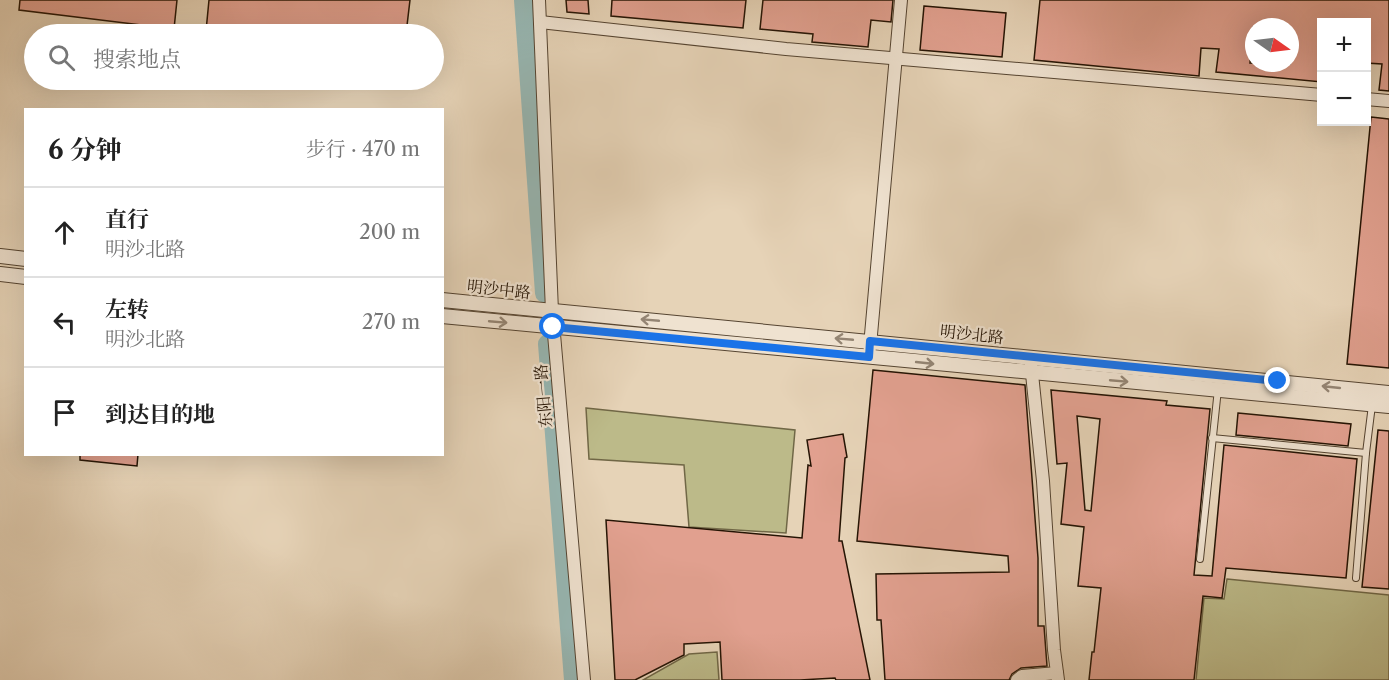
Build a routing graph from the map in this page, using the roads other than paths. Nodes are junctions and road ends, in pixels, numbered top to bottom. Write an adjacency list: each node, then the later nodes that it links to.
1 (539, 0): 3 (street, 东阳一路)
2 (901, 0): 4 (street)
3 (540, 22): 4 (street); 13 (street, 东阳一路)
4 (896, 59): 5 (street); 16 (street)
5 (1317, 95)
6 (1371, 99): 7 (street)
7 (1389, 101)
8 (0, 256): 9 (street)
9 (24, 259)
10 (0, 274): 11 (street)
11 (24, 277)
12 (444, 300): 13 (street, 明沙中路)
13 (552, 311): 15 (street, 东阳一路); 16 (street, 明沙北路, one-way to 13)
14 (444, 316): 15 (street, 明沙中路, one-way to 15)
15 (553, 327): 17 (street, 明沙北路); 29 (street, 东阳一路)
16 (870, 341): 17 (street); 18 (street, 明沙北路)
17 (869, 357): 19 (street, 明沙北路, one-way to 19)
18 (1030, 357): 19 (street); 21 (street, 明沙北路, one-way to 18)
19 (1031, 373): 20 (street, 明沙北路, one-way to 20); 28 (street)
20 (1218, 389): 22 (street, 明沙北路); 24 (lane)
21 (1389, 393)
22 (1372, 404): 23 (street, 明沙北路); 25 (lane)
23 (1389, 406)
24 (1212, 438): 25 (lane); 26 (lane)
25 (1366, 453): 27 (lane)
26 (1200, 559)
27 (1356, 578)
28 (1058, 677): 30 (street)
29 (584, 680)
30 (1017, 680)

